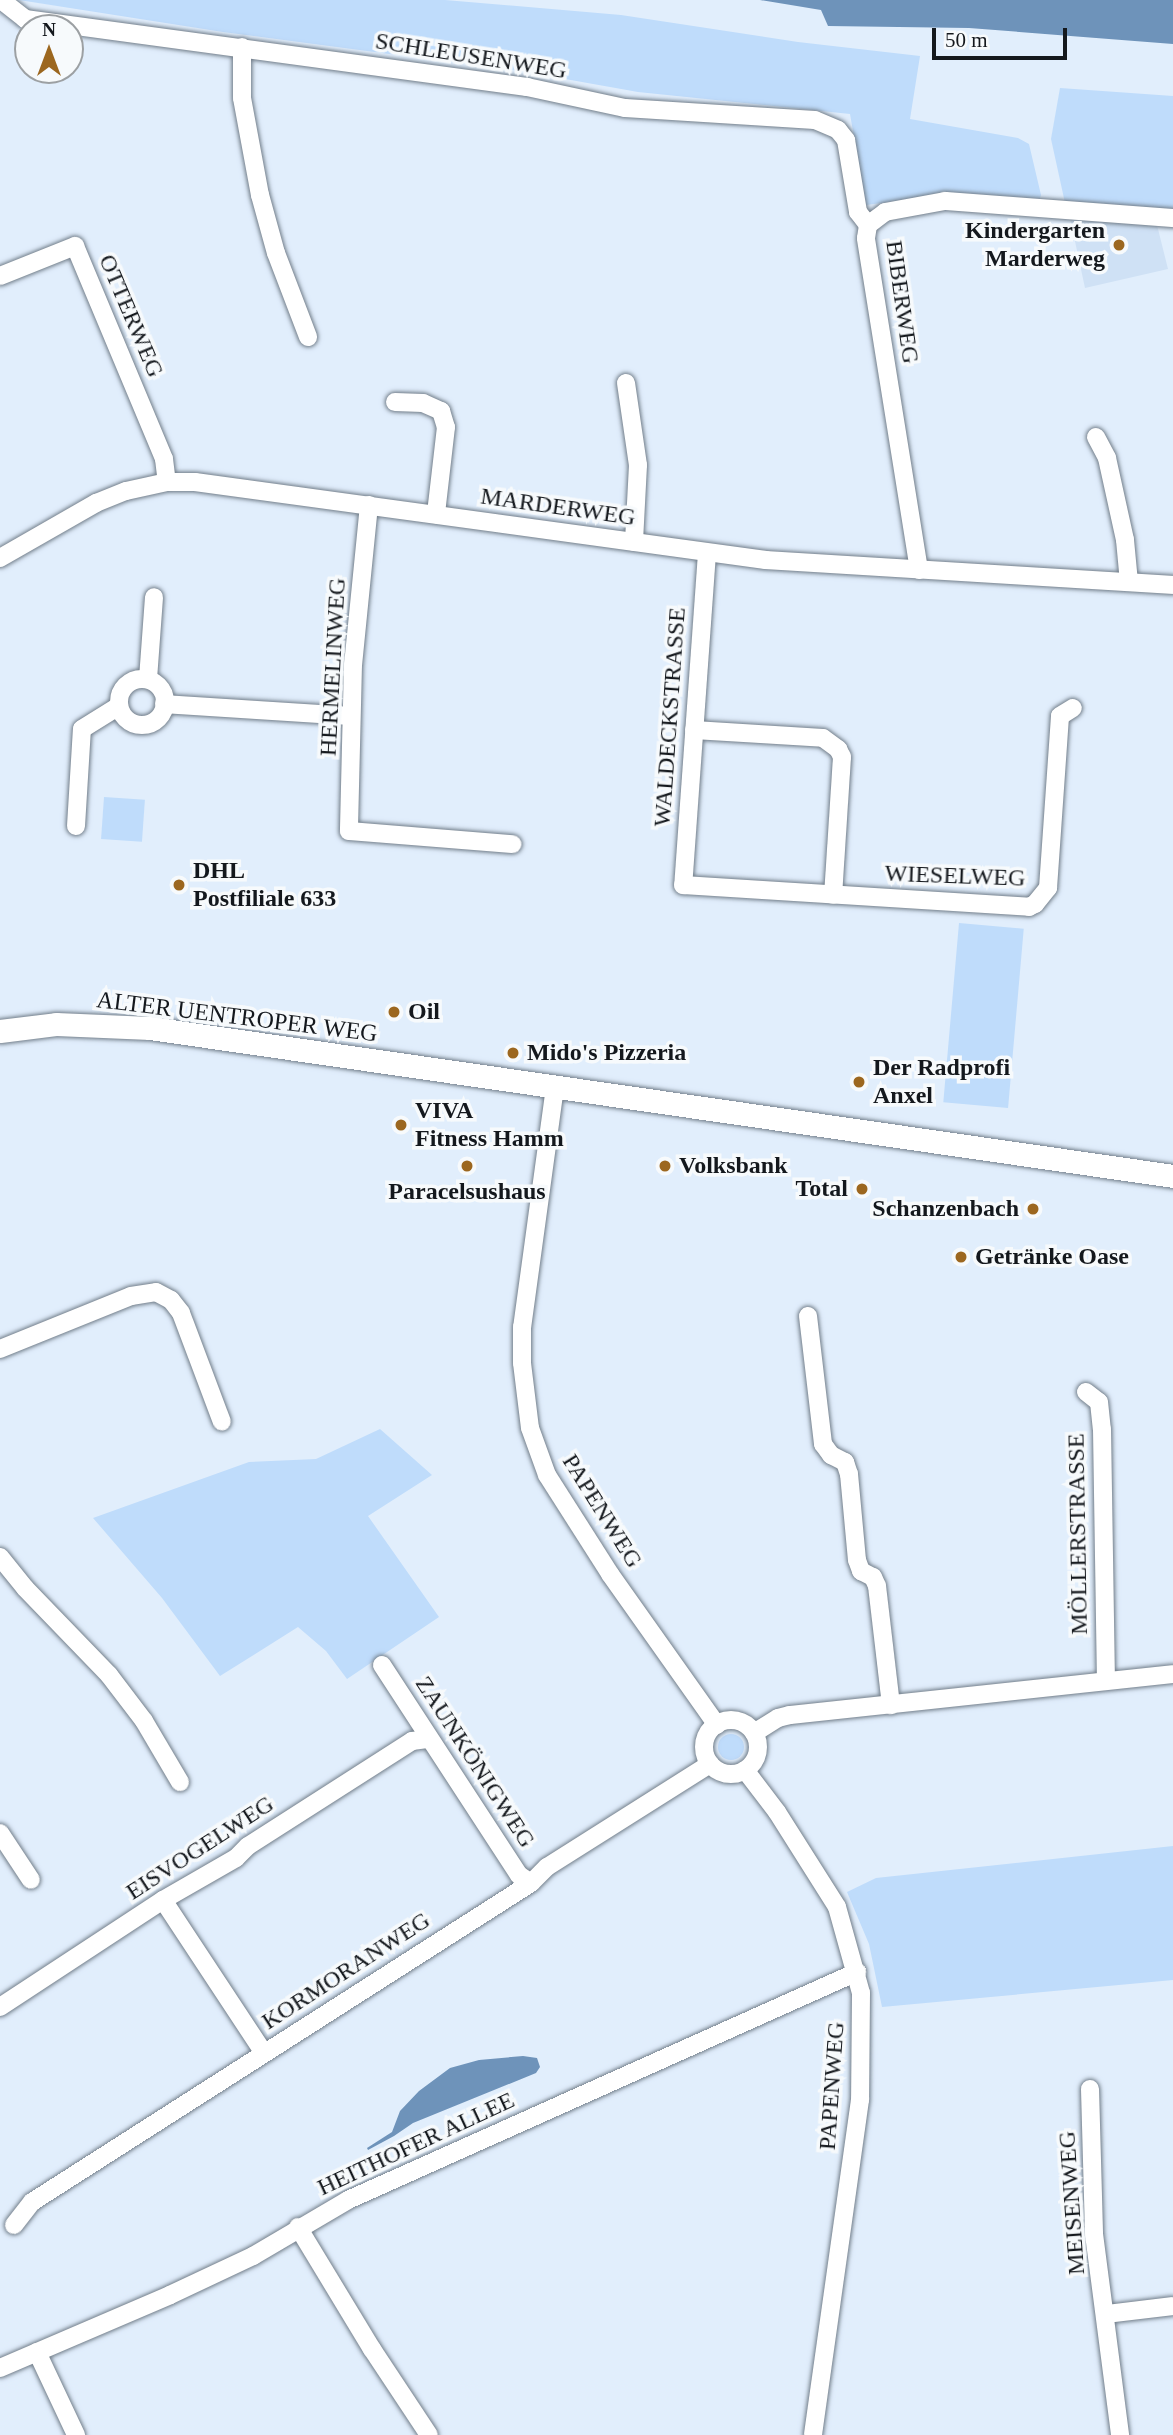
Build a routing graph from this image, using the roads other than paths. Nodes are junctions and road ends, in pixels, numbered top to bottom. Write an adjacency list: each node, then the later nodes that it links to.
1 (1, 0): 2 (street, SCHLEUSENWEG)
2 (242, 47): 4 (street, SCHLEUSENWEG); 6 (street)
3 (1173, 218): 4 (street, BIBERWEG)
4 (867, 225): 16 (street, BIBERWEG)
5 (0, 276): 10 (street, OTTERWEG)
6 (308, 337)
7 (626, 383): 13 (street)
8 (395, 402): 12 (street)
9 (1096, 437): 17 (street)
10 (167, 482): 11 (street, MARDERWEG); 15 (street, MARDERWEG)
11 (369, 505): 12 (street, MARDERWEG); 24 (street, HERMELINWEG)
12 (436, 514): 13 (street, MARDERWEG)
13 (634, 542): 14 (street, MARDERWEG)
14 (707, 553): 16 (street, MARDERWEG); 25 (street, WALDECKSTRASSE)
15 (0, 558)
16 (919, 570): 17 (street, MARDERWEG)
17 (1129, 582): 18 (street, MARDERWEG)
18 (1173, 585)
19 (154, 597): 20 (street)
20 (148, 680): 21 (street); 22 (street)
21 (164, 704): 22 (street); 24 (street)
22 (119, 706): 26 (street)
23 (1073, 708): 29 (street, WIESELWEG)
24 (349, 716): 27 (street, HERMELINWEG)
25 (694, 730): 28 (street, WALDECKSTRASSE); 29 (street)
26 (76, 826)
27 (512, 844)
28 (683, 885): 29 (street, WIESELWEG)
29 (833, 895)
30 (0, 1031): 31 (street, ALTER UENTROPER WEG)
31 (555, 1087): 32 (street, ALTER UENTROPER WEG); 42 (street, PAPENWEG)
32 (1173, 1176)
33 (808, 1316): 41 (street)
34 (0, 1349): 36 (street)
35 (1086, 1392): 40 (street, MÖLLERSTRASSE)
36 (222, 1422)
37 (0, 1557): 47 (street)
38 (382, 1665): 44 (street, ZAUNKÖNIGWEG)
39 (1173, 1674): 40 (street)
40 (1106, 1681): 41 (street)
41 (891, 1705): 43 (street)
42 (716, 1725): 43 (street); 45 (street)
43 (754, 1733): 46 (street)
44 (429, 1739): 50 (street, ZAUNKÖNIGWEG); 51 (street, EISVOGELWEG)
45 (710, 1764): 46 (street); 50 (street, KORMORANWEG)
46 (745, 1770): 52 (street, PAPENWEG)
47 (180, 1782)
48 (0, 1833): 49 (street)
49 (31, 1880)
50 (531, 1883): 54 (street, KORMORANWEG)
51 (163, 1900): 53 (street, EISVOGELWEG); 54 (street)
52 (857, 1972): 57 (street, HEITHOFER ALLEE); 64 (street, PAPENWEG)
53 (0, 2007)
54 (264, 2053): 56 (street, KORMORANWEG)
55 (1090, 2089): 59 (street, MEISENWEG)
56 (14, 2225)
57 (298, 2227): 60 (street, HEITHOFER ALLEE); 63 (street)
58 (1173, 2306): 59 (street)
59 (1106, 2314): 65 (street, MEISENWEG)
60 (37, 2352): 61 (street, HEITHOFER ALLEE); 62 (street)
61 (0, 2368)
62 (76, 2435)
63 (429, 2435)
64 (813, 2435)
65 (1120, 2435)

